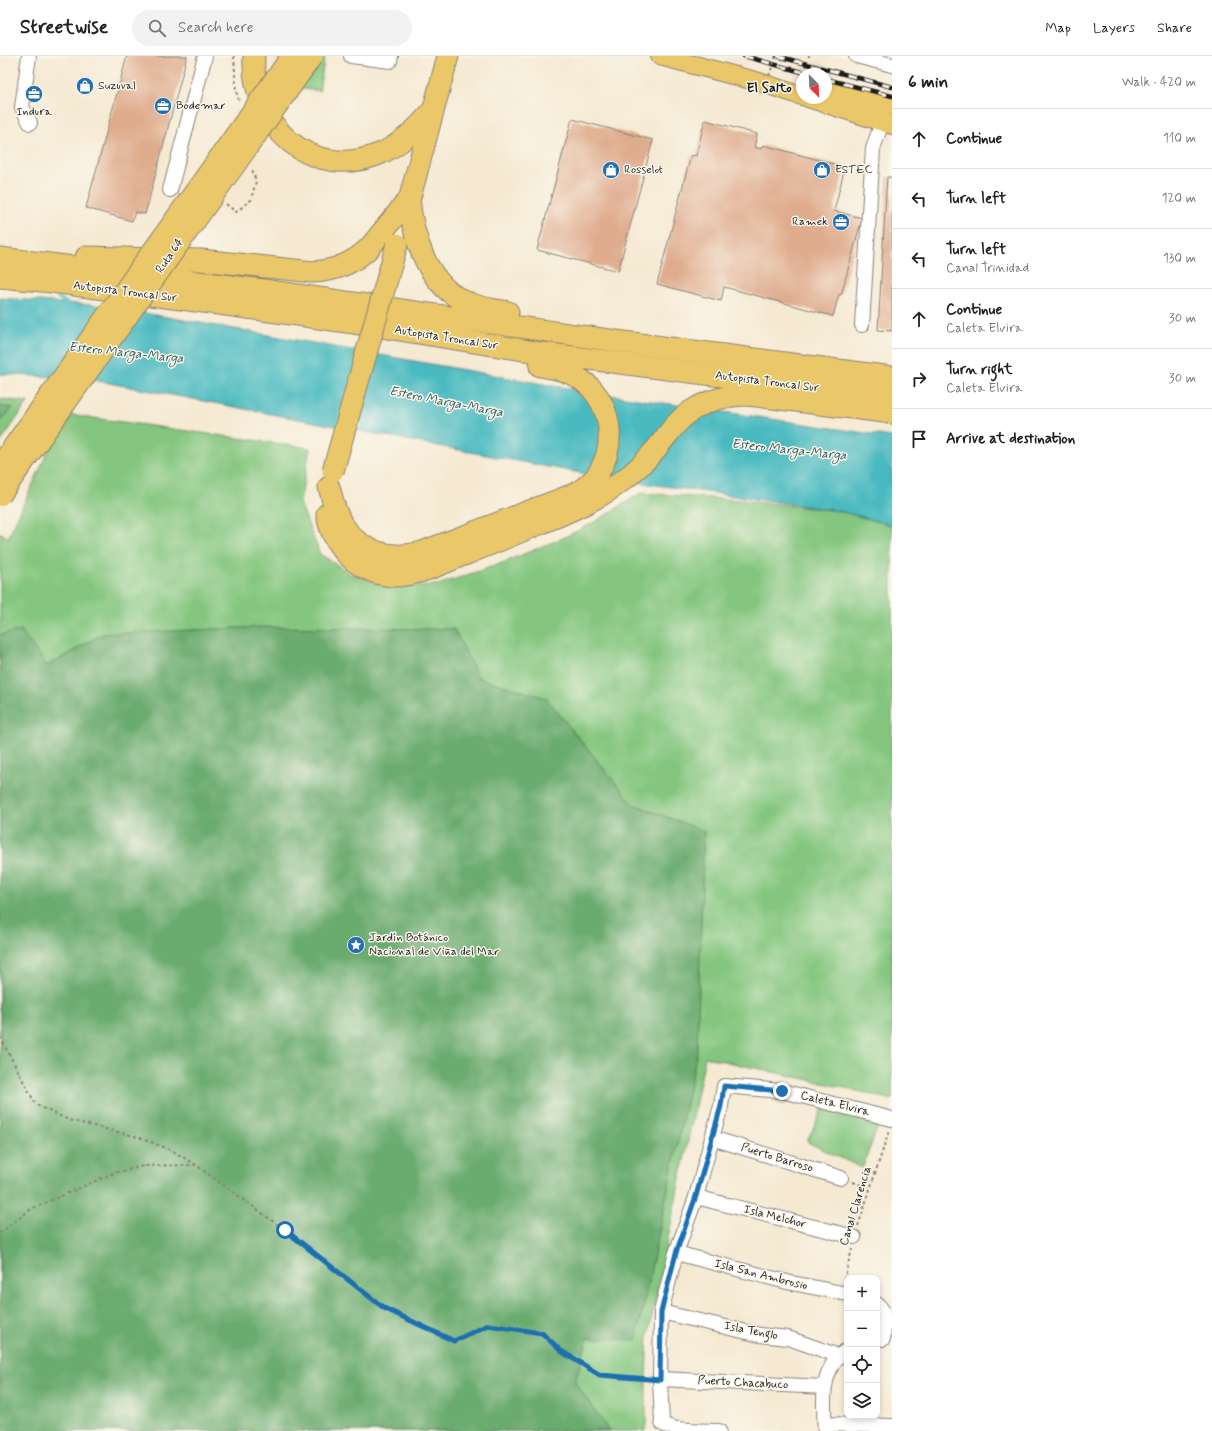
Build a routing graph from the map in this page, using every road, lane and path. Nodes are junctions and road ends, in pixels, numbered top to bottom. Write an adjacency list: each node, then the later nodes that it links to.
1 (29, 56): 20 (street)
2 (205, 56): 23 (street)
3 (254, 56): 17 (highway)
4 (292, 56): 34 (highway, Ruta 64, bridge)
5 (312, 56): 36 (highway, Ruta 64, bridge)
6 (351, 56): 7 (street)
7 (391, 56)
8 (448, 56): 17 (highway)
9 (660, 56): 13 (main road)
10 (776, 56): 13 (path, bridge)
11 (856, 56): 12 (street)
12 (892, 65)
13 (764, 79): 14 (main road); 16 (main road)
14 (796, 85)
15 (832, 91): 19 (main road)
16 (796, 93)
17 (435, 103): 25 (highway)
18 (826, 104): 21 (main road)
19 (892, 106)
20 (30, 123)
21 (887, 124): 29 (street)
22 (251, 164): 24 (path)
23 (170, 190)
24 (226, 198)
25 (409, 199): 26 (highway); 30 (highway); 35 (highway, bridge)
26 (0, 258): 31 (highway, Autopista Troncal Sur)
27 (0, 277): 28 (highway, Autopista Troncal Sur)
28 (219, 304): 32 (highway, Autopista Troncal Sur); 35 (highway)
29 (862, 325)
30 (892, 372)
31 (892, 377)
32 (892, 398)
33 (892, 413): 35 (highway)
34 (0, 466)
35 (331, 479)
36 (0, 495)
37 (0, 1036): 40 (path)
38 (888, 1120): 39 (street, Caleta Elvira); 42 (path, Canal Clarencia)
39 (712, 1138): 41 (street, Puerto Barroso); 43 (street)
40 (196, 1165): 44 (path); 53 (path)
41 (842, 1178): 42 (path)
42 (870, 1188): 45 (path, Canal Clarencia)
43 (696, 1196): 45 (street, Isla Melchor); 46 (street)
44 (0, 1233)
45 (854, 1237): 47 (path, Canal Clarencia)
46 (676, 1253): 48 (street, Isla San Ambrosio); 50 (street)
47 (848, 1275)
48 (844, 1294)
49 (880, 1306): 51 (street)
50 (661, 1312): 52 (street, Isla Tenglo); 53 (street)
51 (884, 1340)
52 (842, 1354): 54 (street)
53 (660, 1380): 54 (street, Puerto Chacabuco); 57 (street)
54 (825, 1387): 56 (street)
55 (892, 1426): 56 (street)
56 (825, 1427)
57 (719, 1431)

